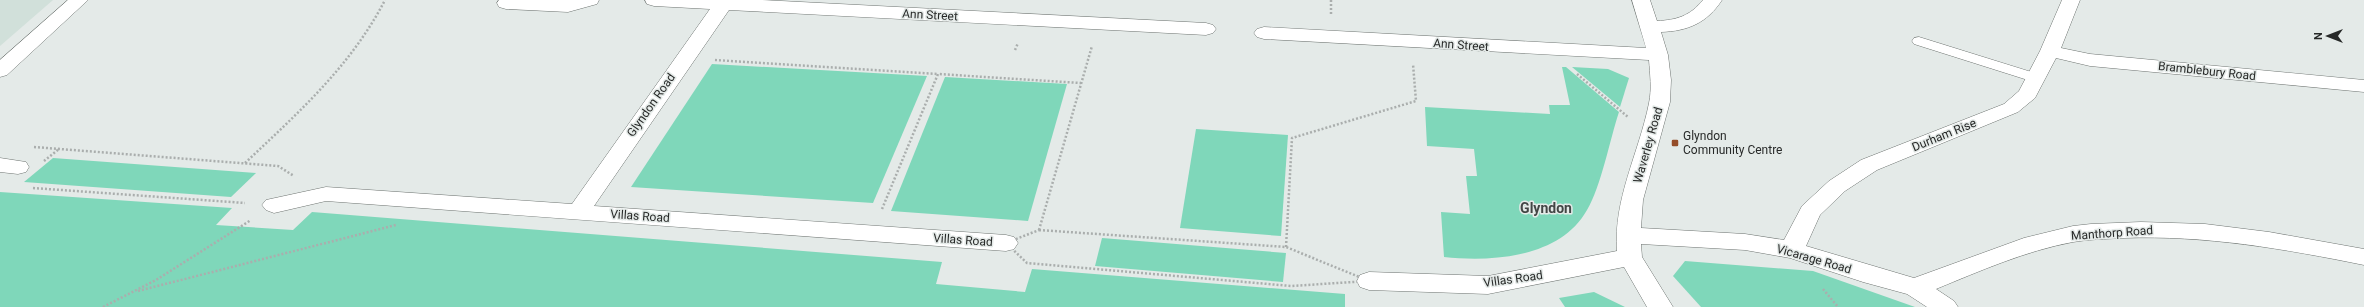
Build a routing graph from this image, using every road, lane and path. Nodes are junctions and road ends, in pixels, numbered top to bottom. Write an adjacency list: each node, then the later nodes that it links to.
1 (79, 0): 20 (street)
2 (385, 0): 27 (path)
3 (590, 0): 9 (street)
4 (654, 0): 8 (street, Ann Street)
5 (1641, 0): 11 (street, Waverley Road)
6 (1713, 0): 11 (street)
7 (2071, 0): 17 (street, Durham Rise)
8 (725, 2): 10 (street, Ann Street); 19 (street, Glyndon Road)
9 (506, 3)
10 (1098, 25): 12 (street, Ann Street); 23 (path)
11 (1649, 27): 18 (street, Waverley Road)
12 (1206, 29)
13 (1264, 32): 15 (street, Ann Street)
14 (1919, 41): 22 (lane)
15 (1412, 42): 16 (street, Ann Street); 37 (path)
16 (1547, 50): 18 (street, Ann Street); 25 (path)
17 (2050, 51): 22 (street, Durham Rise); 24 (street, Bramblebury Road)
18 (1658, 55): 25 (street, Waverley Road)
19 (684, 58): 21 (path); 31 (street, Glyndon Road)
20 (0, 71)
21 (938, 74): 23 (path); 34 (path)
22 (2036, 78): 38 (street, Durham Rise)
23 (1082, 83): 33 (path)
24 (2364, 86)
25 (1650, 135): 36 (street, Waverley Road)
26 (30, 147): 27 (path)
27 (245, 164): 29 (path)
28 (28, 188): 30 (path)
29 (326, 194): 30 (street, Villas Road); 31 (street, Villas Road)
30 (274, 205): 42 (path)
31 (578, 212): 34 (street, Villas Road)
32 (400, 224): 42 (path)
33 (1039, 230): 35 (path); 37 (path)
34 (871, 234): 35 (street, Villas Road)
35 (1006, 243): 40 (path)
36 (1629, 246): 38 (street, Vicarage Road); 40 (street, Villas Road); 44 (street)
37 (1286, 247): 40 (path)
38 (1792, 250): 41 (street, Vicarage Road)
39 (2364, 257): 41 (street, Manthorp Road)
40 (1369, 281)
41 (1915, 287): 45 (street, Vicarage Road)
42 (133, 292): 43 (path)
43 (104, 307)
44 (1660, 307)
45 (1944, 307)

